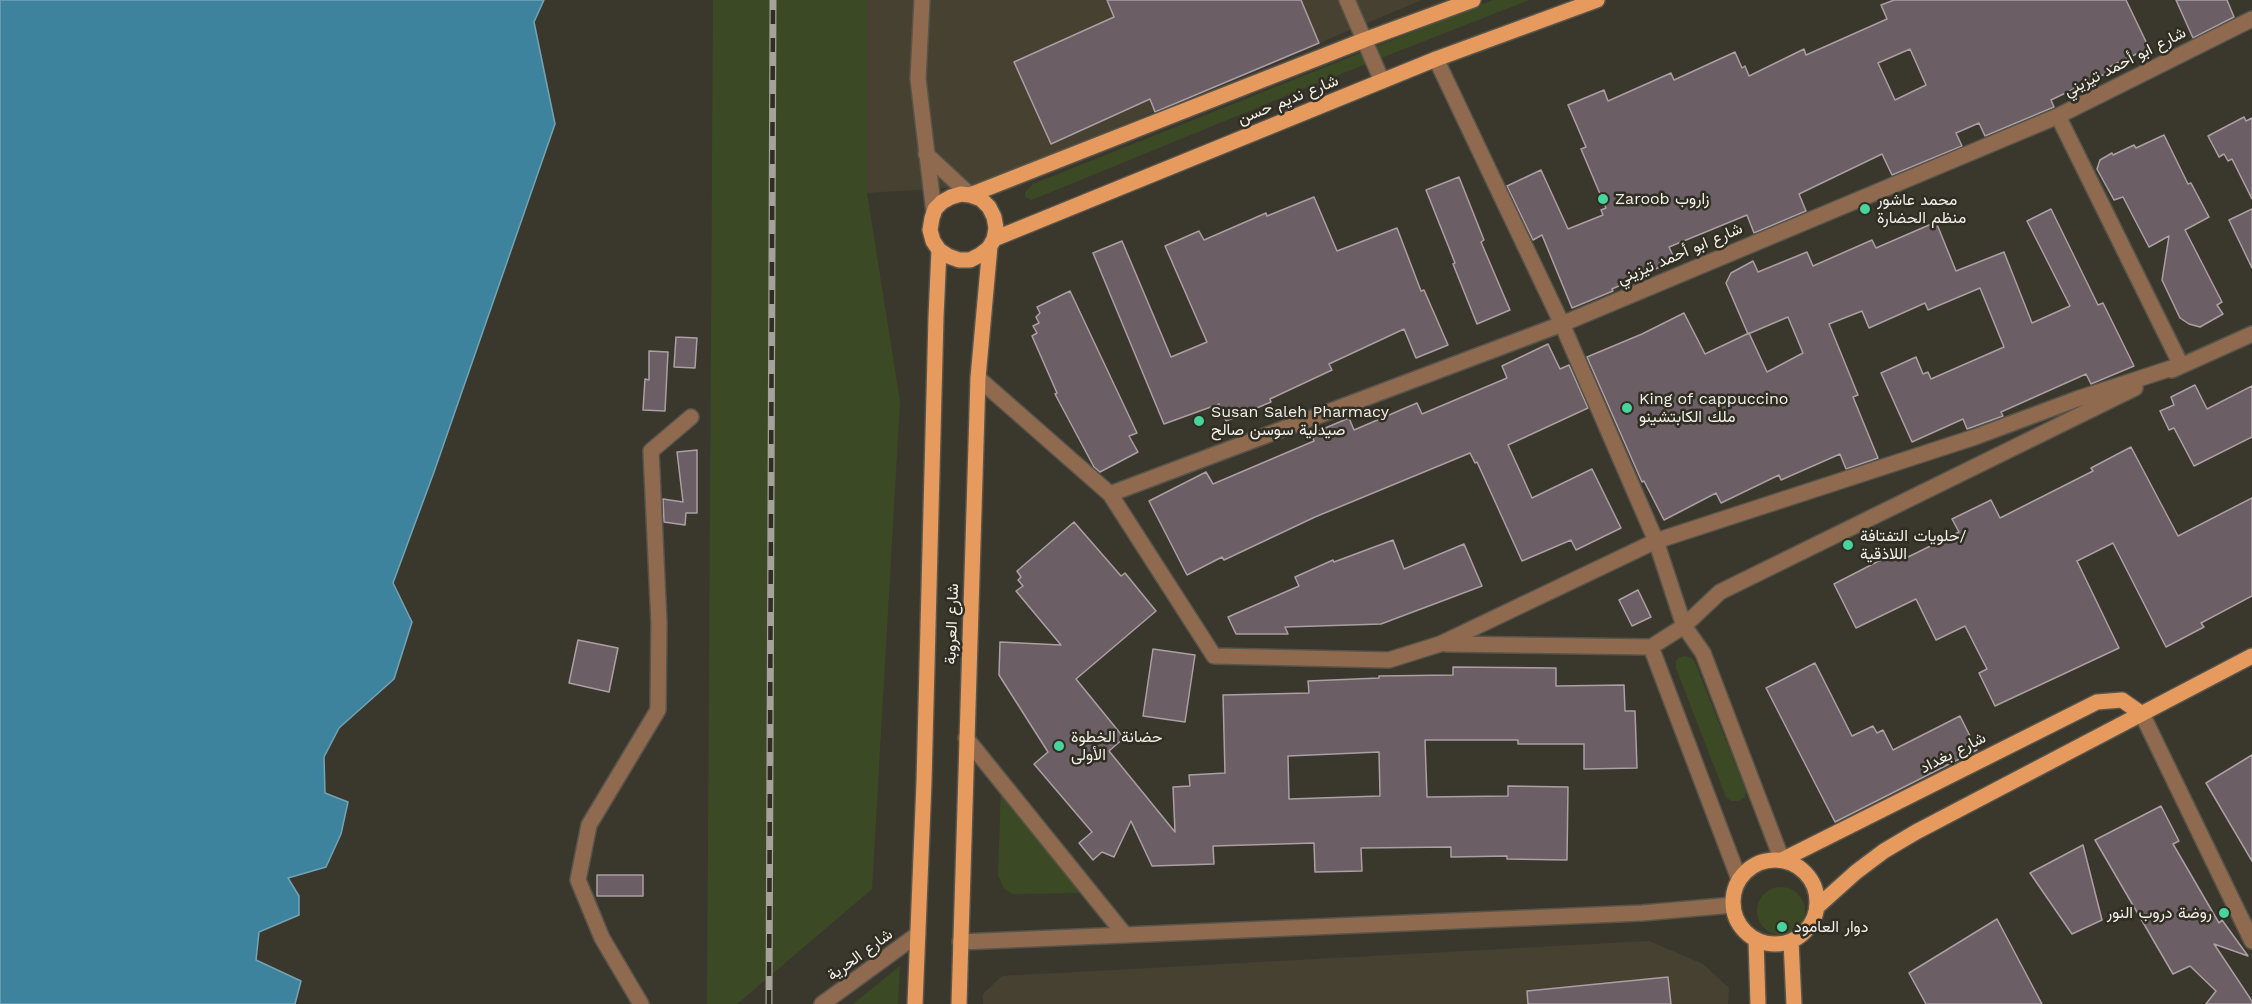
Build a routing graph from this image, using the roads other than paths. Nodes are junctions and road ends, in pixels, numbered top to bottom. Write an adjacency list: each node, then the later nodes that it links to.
1 (922, 0): 10 (street)
2 (1347, 0): 6 (street)
3 (1473, 0): 6 (main road, شارع نديم حسن)
4 (1597, 0): 7 (main road, شارع نديم حسن)
5 (2252, 19): 9 (street, شارع ابو أحمد تيزيني)
6 (1364, 40): 8 (street); 11 (main road, شارع نديم حسن)
7 (1436, 59): 8 (main road, شارع نديم حسن); 15 (street)
8 (1382, 81): 13 (main road, شارع نديم حسن)
9 (2058, 116): 15 (street, شارع ابو أحمد تيزيني); 17 (street)
10 (926, 154): 11 (street); 12 (street)
11 (970, 195): 12 (main road); 13 (main road, شارع العروبة)
12 (934, 213): 14 (main road, شارع العروبة)
13 (992, 242): 14 (main road); 18 (main road, شارع العروبة)
14 (939, 250): 32 (main road, شارع العروبة)
15 (1562, 324): 20 (street, شارع ابو أحمد تيزيني); 21 (street)
16 (2252, 334): 17 (street)
17 (2181, 365): 21 (street); 22 (street)
18 (978, 378): 20 (street); 27 (main road, شارع العروبة)
19 (691, 417): 38 (street)
20 (1110, 494): 23 (street)
21 (1656, 541): 22 (street); 23 (street)
22 (1684, 626): 24 (street); 28 (street)
23 (1440, 644): 24 (street)
24 (1651, 647): 29 (street)
25 (2252, 656): 26 (main road)
26 (2142, 714): 28 (main road, شارع بغداد); 31 (main road); 36 (street)
27 (966, 738): 33 (street); 37 (main road, شارع العروبة)
28 (1782, 860): 29 (main road); 31 (main road)
29 (1739, 879): 30 (main road)
30 (1733, 905): 33 (street); 34 (main road)
31 (1817, 907): 35 (main road)
32 (918, 934): 39 (street, شارع الحرية); 40 (main road, شارع العروبة)
33 (1125, 935): 37 (street)
34 (1756, 940): 35 (main road); 42 (main road)
35 (1791, 941): 43 (main road)
36 (2252, 941)
37 (960, 942): 41 (main road, شارع العروبة)
38 (641, 1004)
39 (822, 1004)
40 (915, 1004)
41 (959, 1004)
42 (1758, 1004)
43 (1794, 1004)

